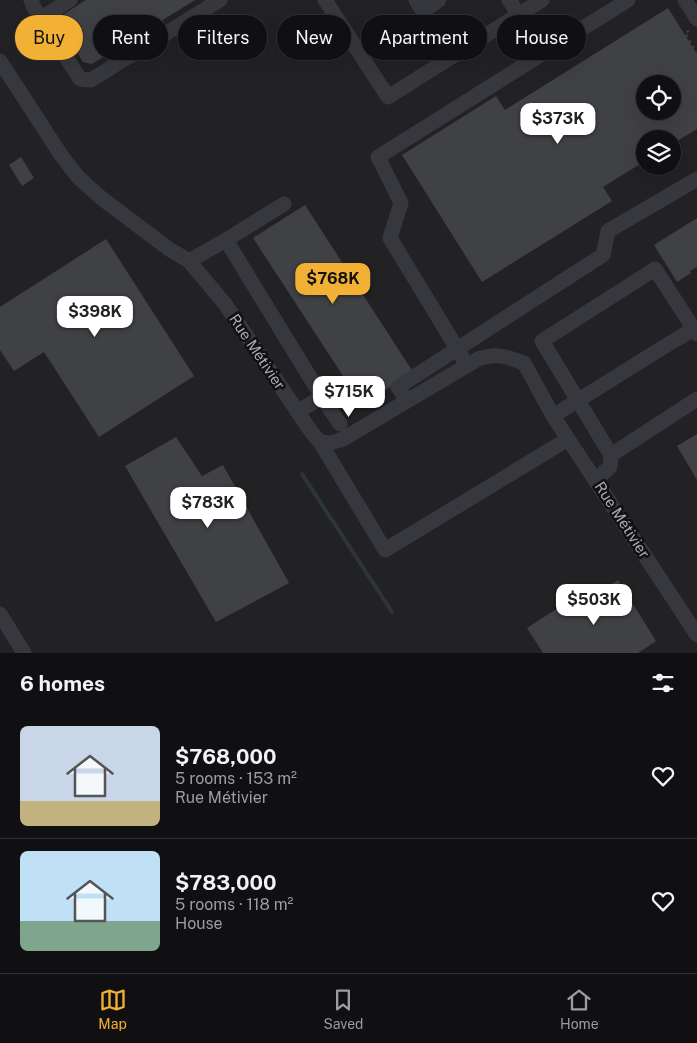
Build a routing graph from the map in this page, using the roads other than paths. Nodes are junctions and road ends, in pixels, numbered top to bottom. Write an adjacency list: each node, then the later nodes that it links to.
1 (31, 0): 11 (street)
2 (70, 0): 12 (street)
3 (220, 0): 16 (street)
4 (325, 0): 15 (street)
5 (439, 0): 10 (street)
6 (509, 0): 13 (street)
7 (542, 0): 13 (street)
8 (628, 0): 25 (street)
9 (686, 0): 14 (street)
10 (420, 6)
11 (39, 15)
12 (46, 15)
13 (519, 15)
14 (693, 25)
15 (361, 55)
16 (68, 60)
17 (364, 60): 18 (street)
18 (446, 60)
19 (0, 61): 23 (street, Rue Métivier)
20 (697, 179): 25 (street)
21 (284, 204): 22 (street)
22 (226, 240): 23 (street); 29 (street)
23 (189, 261): 33 (street, Rue Métivier)
24 (696, 330): 26 (street); 31 (street)
25 (457, 349): 28 (street); 32 (street)
26 (547, 349): 27 (street); 31 (street)
27 (524, 363): 28 (street); 34 (street, Rue Métivier)
28 (467, 365): 32 (street)
29 (322, 397): 33 (street); 35 (street)
30 (697, 399): 38 (street)
31 (577, 400): 34 (street); 38 (street)
32 (407, 401): 37 (street)
33 (297, 412): 37 (street, Rue Métivier)
34 (553, 416): 36 (street, Rue Métivier)
35 (340, 424)
36 (568, 439): 37 (street, Rue Métivier); 39 (street, Rue Métivier)
37 (320, 442)
38 (611, 455): 39 (street)
39 (595, 480): 41 (street, Rue Métivier)
40 (0, 614): 43 (street)
41 (693, 619): 42 (street, Rue Métivier)
42 (697, 635)
43 (24, 653)

